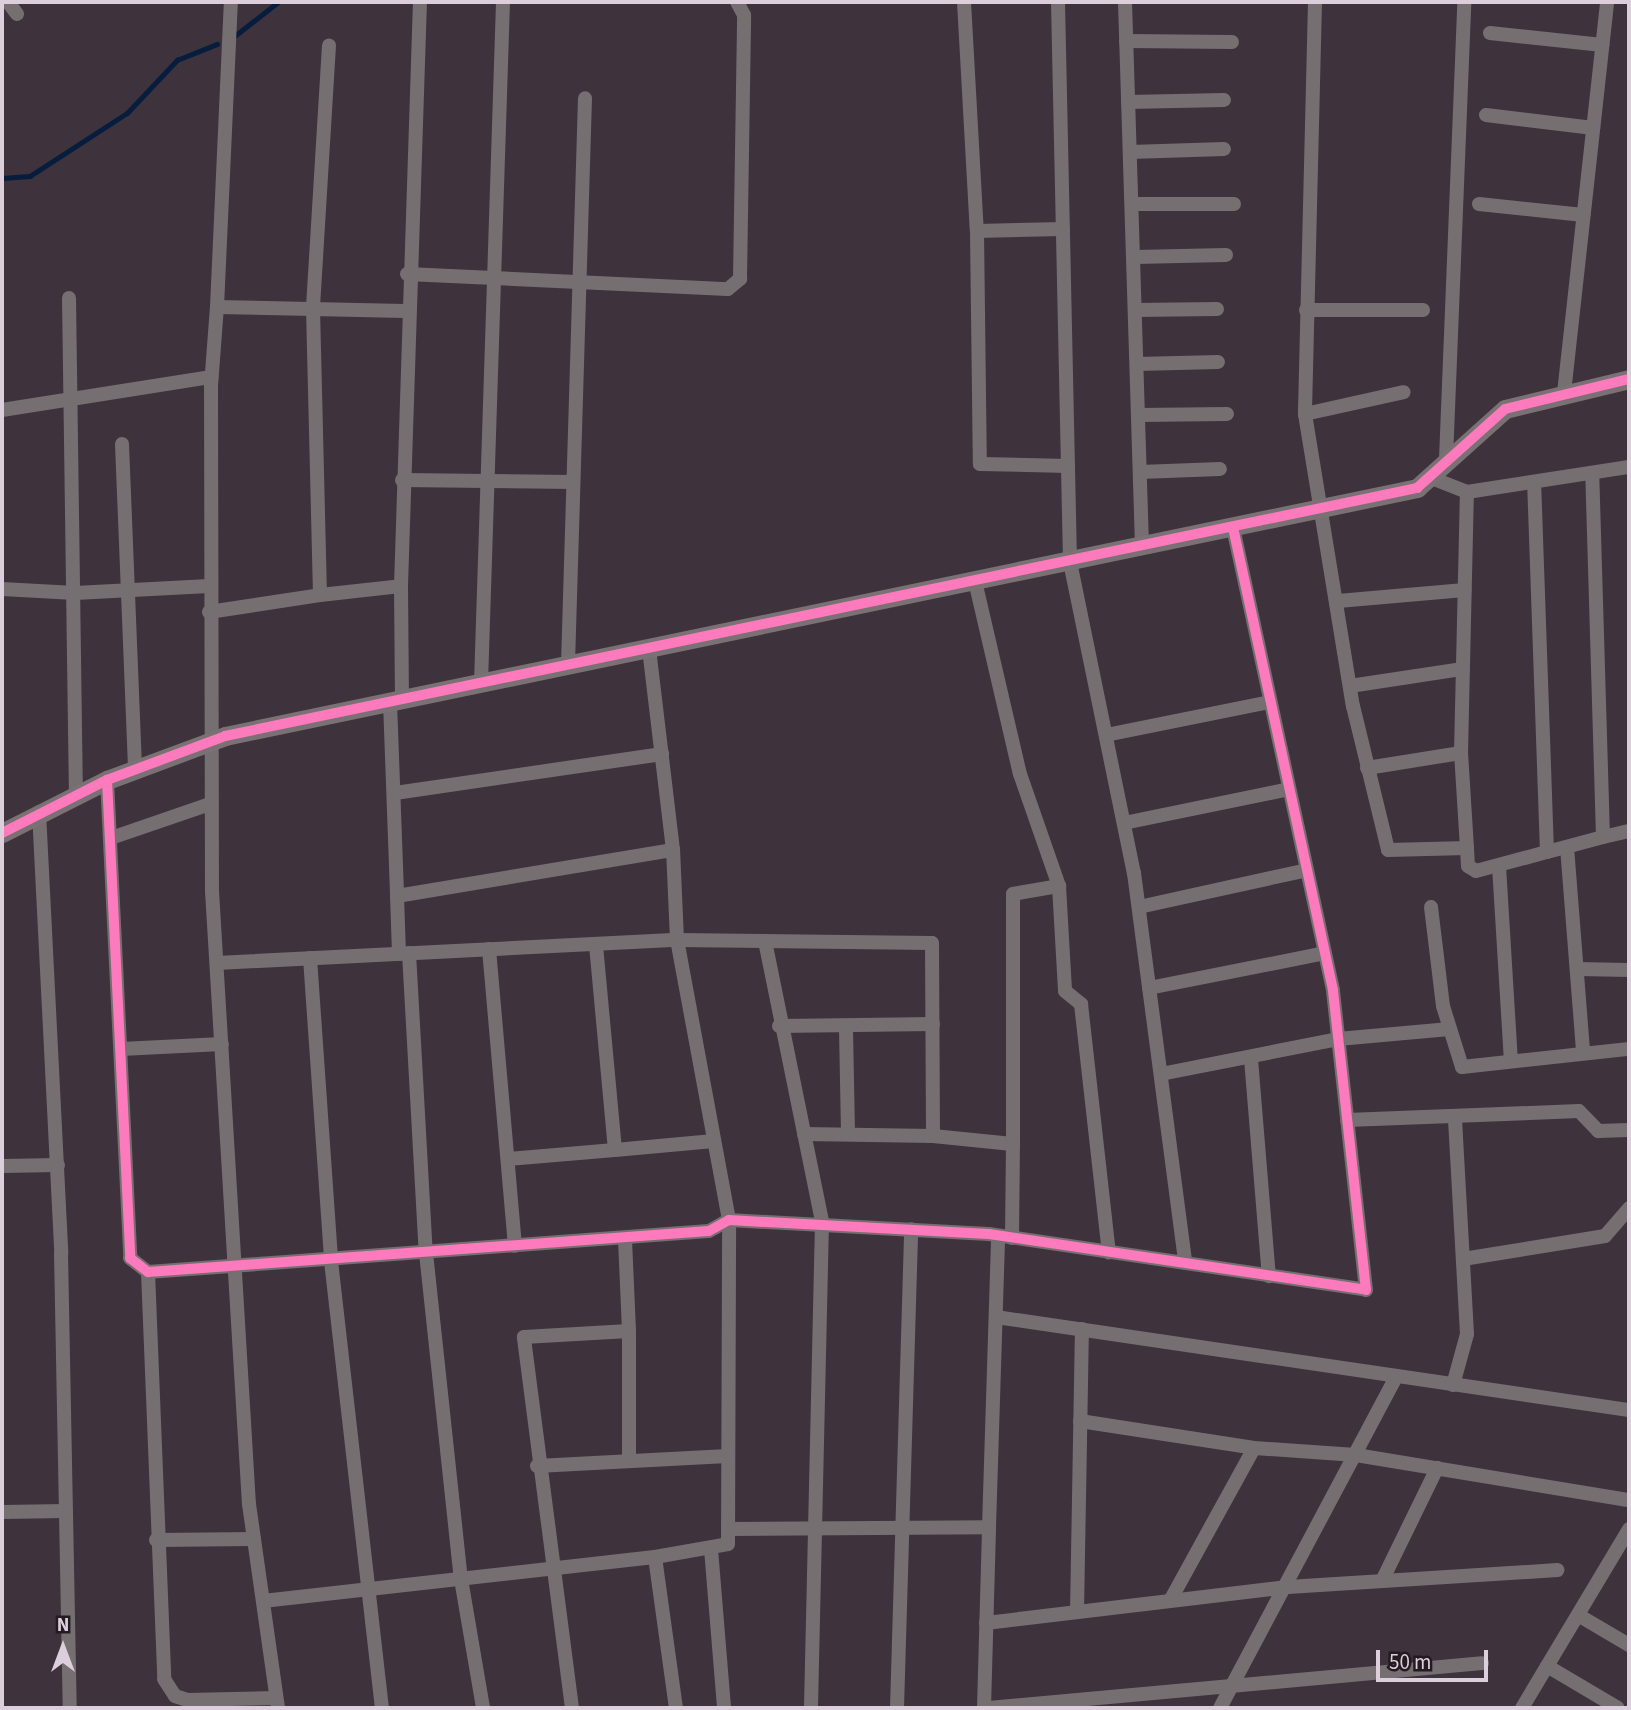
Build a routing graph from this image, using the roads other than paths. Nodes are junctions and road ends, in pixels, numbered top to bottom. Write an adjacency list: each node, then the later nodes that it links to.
1 (8, 2): 12 (street)
2 (231, 2): 37 (street)
3 (420, 2): 33 (street)
4 (503, 2): 34 (street)
5 (737, 2): 35 (street)
6 (964, 2): 30 (street)
7 (1058, 2): 29 (street)
8 (1125, 2): 14 (street)
9 (1315, 2): 41 (street)
10 (1464, 2): 56 (street)
11 (1607, 2): 16 (street)
12 (18, 14)
13 (1490, 33): 16 (street)
14 (1126, 41): 15 (street); 20 (street)
15 (1232, 41)
16 (1602, 45): 22 (street)
17 (329, 46): 38 (street)
18 (585, 98): 35 (street)
19 (1224, 100): 20 (street)
20 (1128, 102): 24 (street)
21 (1486, 115): 22 (street)
22 (1593, 128): 28 (street)
23 (1224, 149): 24 (street)
24 (1130, 152): 25 (street)
25 (1133, 204): 26 (street); 32 (street)
26 (1234, 204)
27 (1479, 204): 28 (street)
28 (1583, 215): 49 (street)
29 (1063, 229): 30 (street); 57 (street)
30 (977, 231): 57 (street)
31 (1226, 255): 32 (street)
32 (1135, 257): 40 (street)
33 (407, 274): 34 (street); 43 (street)
34 (496, 275): 35 (street); 64 (street)
35 (580, 278): 65 (street)
36 (69, 298): 50 (street)
37 (217, 307): 38 (street); 47 (street)
38 (313, 307): 43 (street); 79 (street)
39 (1217, 309): 40 (street)
40 (1136, 310): 45 (street)
41 (1306, 310): 42 (street); 53 (street)
42 (1423, 310)
43 (405, 311): 63 (street)
44 (1218, 362): 45 (street)
45 (1137, 364): 54 (street)
46 (1629, 379): 49 (street)
47 (211, 388): 50 (street); 73 (street)
48 (1404, 392): 53 (street)
49 (1564, 393): 56 (street)
50 (72, 399): 51 (street); 78 (street)
51 (2, 410)
52 (1227, 414): 54 (street)
53 (1305, 414): 68 (street)
54 (1139, 415): 60 (street)
55 (122, 444): 76 (street)
56 (1446, 459): 62 (street)
57 (1068, 466): 71 (street)
58 (1629, 467): 61 (street)
59 (1220, 468): 60 (street)
60 (1140, 472): 70 (street)
61 (1592, 473): 66 (street); 104 (street)
62 (1429, 477): 67 (street); 68 (street)
63 (402, 480): 64 (street); 74 (street)
64 (491, 480): 65 (street); 85 (street)
65 (573, 482): 83 (street)
66 (1534, 482): 67 (street); 109 (street)
67 (1467, 492): 77 (street)
68 (1324, 510): 69 (street); 80 (street)
69 (1233, 529): 70 (street); 88 (street)
70 (1142, 547): 71 (street)
71 (1070, 562): 72 (street); 89 (street)
72 (975, 581): 82 (street); 112 (street)
73 (209, 586): 76 (street); 81 (street)
74 (401, 586): 79 (street); 87 (street)
75 (2, 589): 78 (street)
76 (128, 590): 78 (street); 94 (street)
77 (1465, 590): 80 (street); 84 (street)
78 (75, 593): 98 (street)
79 (320, 595): 81 (street)
80 (1338, 601): 86 (street)
81 (209, 612): 90 (street)
82 (649, 648): 83 (street); 92 (street)
83 (568, 664): 85 (street)
84 (1463, 669): 86 (street); 91 (street)
85 (481, 683): 87 (street)
86 (1350, 686): 93 (street)
87 (396, 700): 90 (street); 97 (street)
88 (1270, 702): 89 (street); 96 (street)
89 (1106, 736): 101 (street)
90 (208, 743): 94 (street); 99 (street)
91 (1461, 753): 93 (street); 107 (street)
92 (662, 754): 97 (street); 108 (street)
93 (1367, 768): 107 (street)
94 (135, 769): 95 (street)
95 (107, 780): 98 (street); 105 (street)
96 (1289, 789): 101 (street); 111 (street)
97 (395, 793): 113 (street)
98 (76, 795): 100 (street)
99 (210, 804): 105 (street); 123 (street)
100 (39, 812): 103 (street); 149 (street)
101 (1124, 822): 114 (street)
102 (1629, 831): 104 (street)
103 (2, 833)
104 (1603, 837): 106 (street)
105 (111, 838): 133 (street)
106 (1567, 847): 109 (street); 124 (street)
107 (1467, 848): 110 (street)
108 (673, 850): 113 (street); 116 (street)
109 (1547, 852): 110 (street)
110 (1499, 866): 137 (street)
111 (1307, 870): 114 (street); 120 (street)
112 (1059, 886): 146 (street); 158 (street)
113 (397, 896): 121 (street)
114 (1139, 907): 126 (street)
115 (1432, 907): 130 (street)
116 (677, 940): 117 (street); 118 (street); 145 (street)
117 (765, 941): 127 (street); 128 (street)
118 (596, 944): 119 (street); 147 (street)
119 (489, 949): 121 (street); 148 (street)
120 (1325, 953): 126 (street); 131 (street)
121 (404, 954): 122 (street); 159 (street)
122 (310, 958): 123 (street); 161 (street)
123 (217, 963): 132 (street)
124 (1577, 968): 125 (street); 135 (street)
125 (1629, 970)
126 (1149, 988): 138 (street)
127 (933, 1024): 129 (street); 144 (street)
128 (779, 1026): 129 (street); 142 (street)
129 (846, 1029): 143 (street)
130 (1450, 1029): 131 (street); 137 (street)
131 (1338, 1039): 136 (street); 140 (street)
132 (222, 1044): 133 (street); 163 (street)
133 (121, 1049): 164 (street)
134 (1629, 1049): 135 (street)
135 (1583, 1050): 137 (street)
136 (1251, 1059): 138 (street); 165 (street)
137 (1511, 1060)
138 (1161, 1074): 162 (street)
139 (1455, 1116): 140 (street); 141 (street); 160 (street)
140 (1347, 1120): 165 (street)
141 (1629, 1130)
142 (804, 1134): 143 (street); 153 (street)
143 (848, 1134): 144 (street)
144 (933, 1136): 146 (street)
145 (714, 1141): 147 (street); 152 (street)
146 (1013, 1144): 155 (street)
147 (615, 1150): 148 (street)
148 (508, 1159): 157 (street)
149 (58, 1165): 150 (street); 180 (street)
150 (2, 1166)
151 (1629, 1209): 160 (street)
152 (729, 1220): 153 (street); 156 (street); 175 (street)
153 (822, 1222): 154 (street); 183 (street)
154 (911, 1229): 155 (street); 182 (street)
155 (1005, 1237): 158 (street); 166 (street)
156 (625, 1238): 157 (street); 168 (street)
157 (515, 1246): 159 (street)
158 (1109, 1252): 162 (street)
159 (426, 1253): 161 (street); 193 (street)
160 (1463, 1259): 170 (street)
161 (331, 1261): 163 (street); 196 (street)
162 (1185, 1263): 165 (street)
163 (235, 1269): 164 (street); 187 (street)
164 (148, 1272): 188 (street)
165 (1269, 1276)
166 (996, 1317): 167 (street); 184 (street)
167 (1082, 1329): 169 (street); 172 (street)
168 (629, 1331): 176 (street); 177 (street)
169 (1396, 1377): 170 (street); 174 (street)
170 (1453, 1385): 171 (street)
171 (1629, 1410)
172 (1080, 1421): 173 (street); 199 (street)
173 (1254, 1448): 174 (street); 197 (street)
174 (1356, 1455): 178 (street); 195 (street)
175 (728, 1456): 176 (street); 185 (street)
176 (629, 1461): 177 (street)
177 (537, 1465): 191 (street)
178 (1437, 1468): 179 (street); 194 (street)
179 (1629, 1500)
180 (66, 1511): 181 (street); 207 (street)
181 (2, 1512)
182 (902, 1524): 183 (street); 184 (street); 214 (street)
183 (813, 1527): 185 (street); 213 (street)
184 (989, 1527): 201 (street)
185 (728, 1529): 189 (street)
186 (1629, 1529): 200 (street)
187 (254, 1538): 188 (street); 198 (street)
188 (156, 1540): 206 (street)
189 (711, 1549): 190 (street); 212 (street)
190 (655, 1557): 191 (street); 211 (street)
191 (551, 1567): 193 (street); 210 (street)
192 (1557, 1570): 194 (street)
193 (461, 1579): 196 (street); 209 (street)
194 (1382, 1581): 195 (street)
195 (1288, 1587): 197 (street); 205 (street)
196 (365, 1591): 198 (street); 208 (street)
197 (1171, 1599): 199 (street)
198 (263, 1601): 206 (street)
199 (1077, 1612): 201 (street)
200 (1578, 1615): 202 (street); 204 (street)
201 (986, 1623): 215 (street)
202 (1629, 1645)
203 (1482, 1663): 205 (street)
204 (1547, 1666): 218 (street); 219 (street)
205 (1232, 1688): 216 (street); 217 (street)
206 (277, 1703)
207 (70, 1708)
208 (382, 1708)
209 (483, 1708)
210 (572, 1708)
211 (676, 1708)
212 (724, 1708)
213 (811, 1708)
214 (897, 1708)
215 (984, 1708)
216 (989, 1708)
217 (1220, 1708)
218 (1522, 1708)
219 (1618, 1708)

